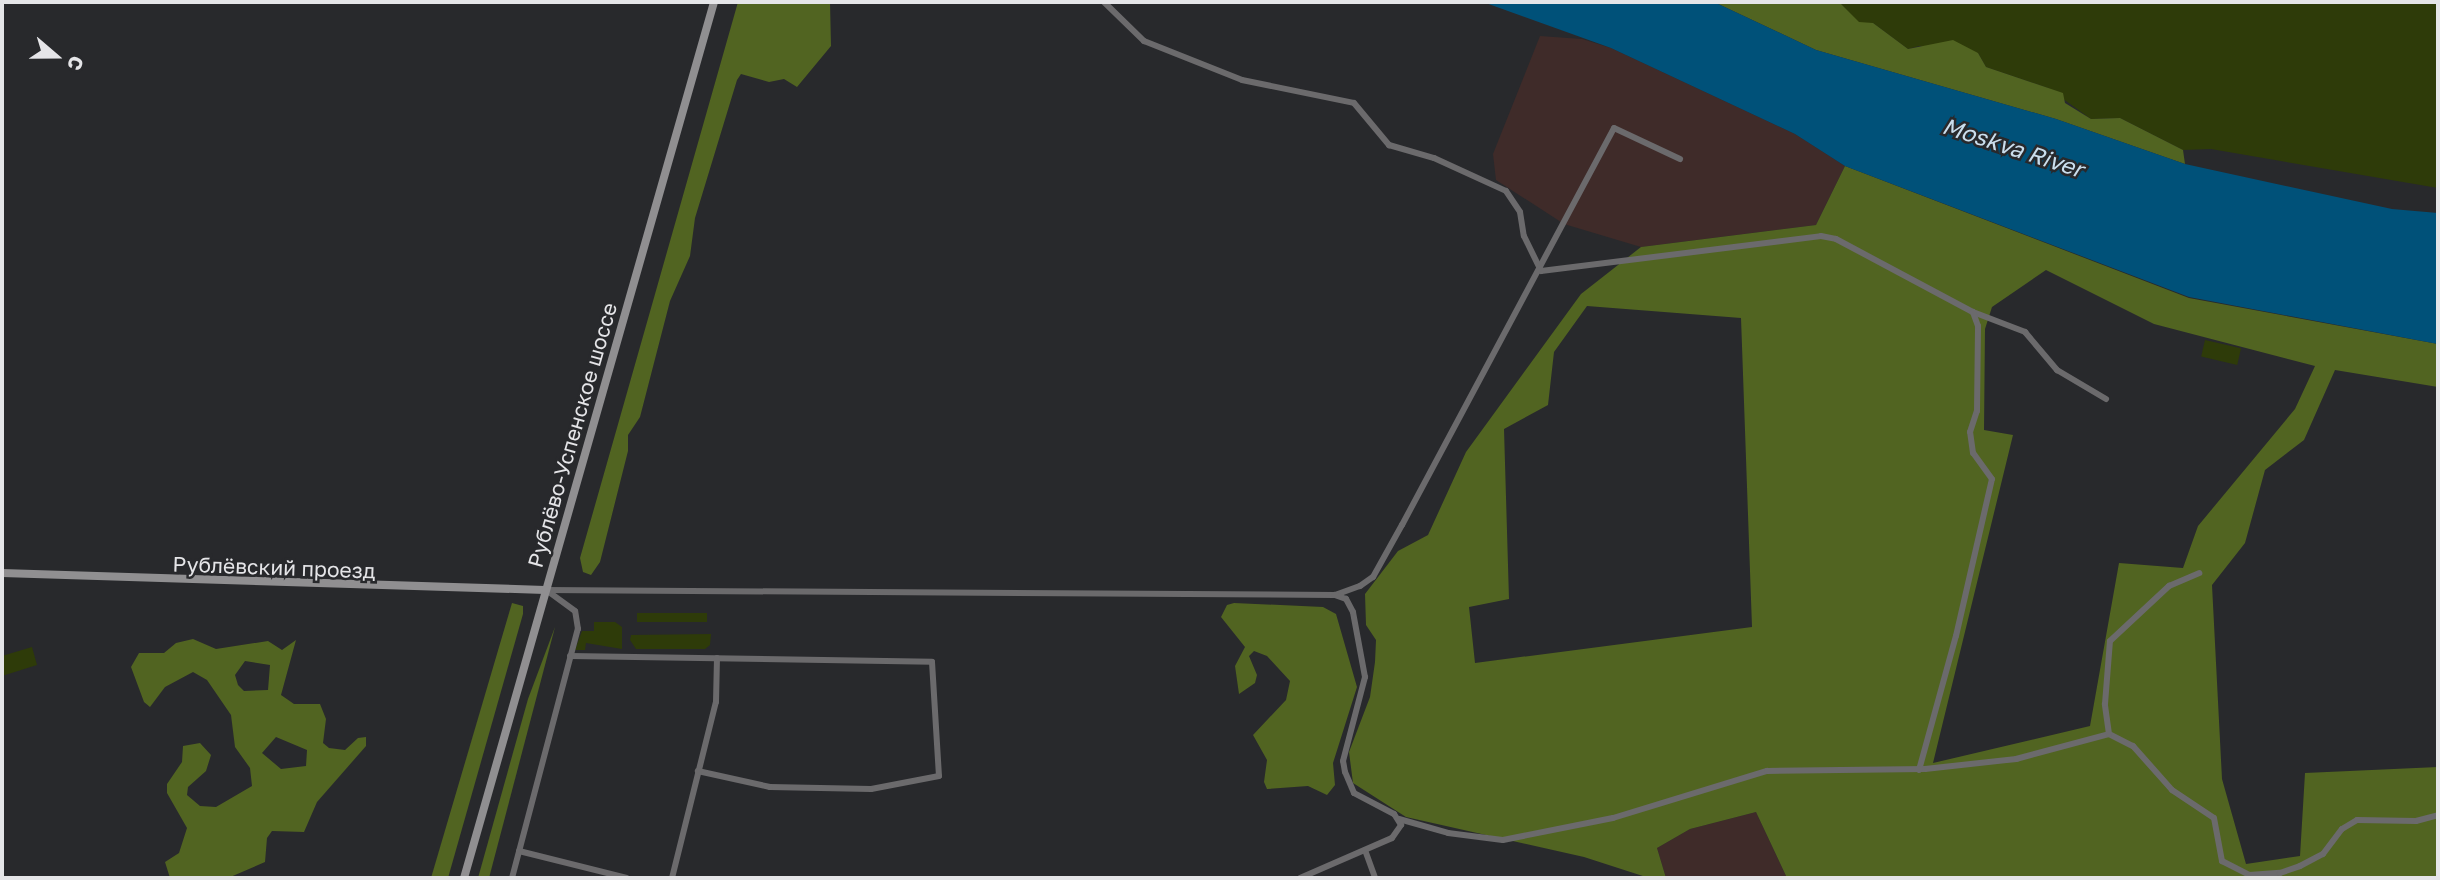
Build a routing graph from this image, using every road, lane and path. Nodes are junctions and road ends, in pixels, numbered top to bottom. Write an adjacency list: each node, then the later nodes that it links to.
1 (714, 2): 9 (main road, Рублёво-Успенское шоссе)
2 (1104, 2): 4 (street)
3 (1680, 159): 4 (street)
4 (1541, 271): 5 (street); 10 (street)
5 (1973, 312): 6 (street); 14 (street)
6 (2106, 399)
7 (2, 573): 9 (main road, Рублёвский проезд)
8 (2199, 573): 13 (street)
9 (545, 590): 10 (street); 11 (street); 20 (main road, Рублёво-Успенское шоссе)
10 (1335, 595): 17 (street)
11 (570, 656): 12 (street); 19 (street)
12 (717, 658): 15 (street); 15 (street)
13 (2109, 734): 14 (street); 16 (street)
14 (1919, 769): 17 (street)
15 (698, 771): 23 (street)
16 (2438, 815)
17 (1399, 819): 18 (street)
18 (1365, 850): 24 (street); 25 (street)
19 (519, 851): 21 (street); 22 (street)
20 (464, 878)
21 (512, 878)
22 (627, 878)
23 (672, 878)
24 (1300, 878)
25 (1375, 878)

